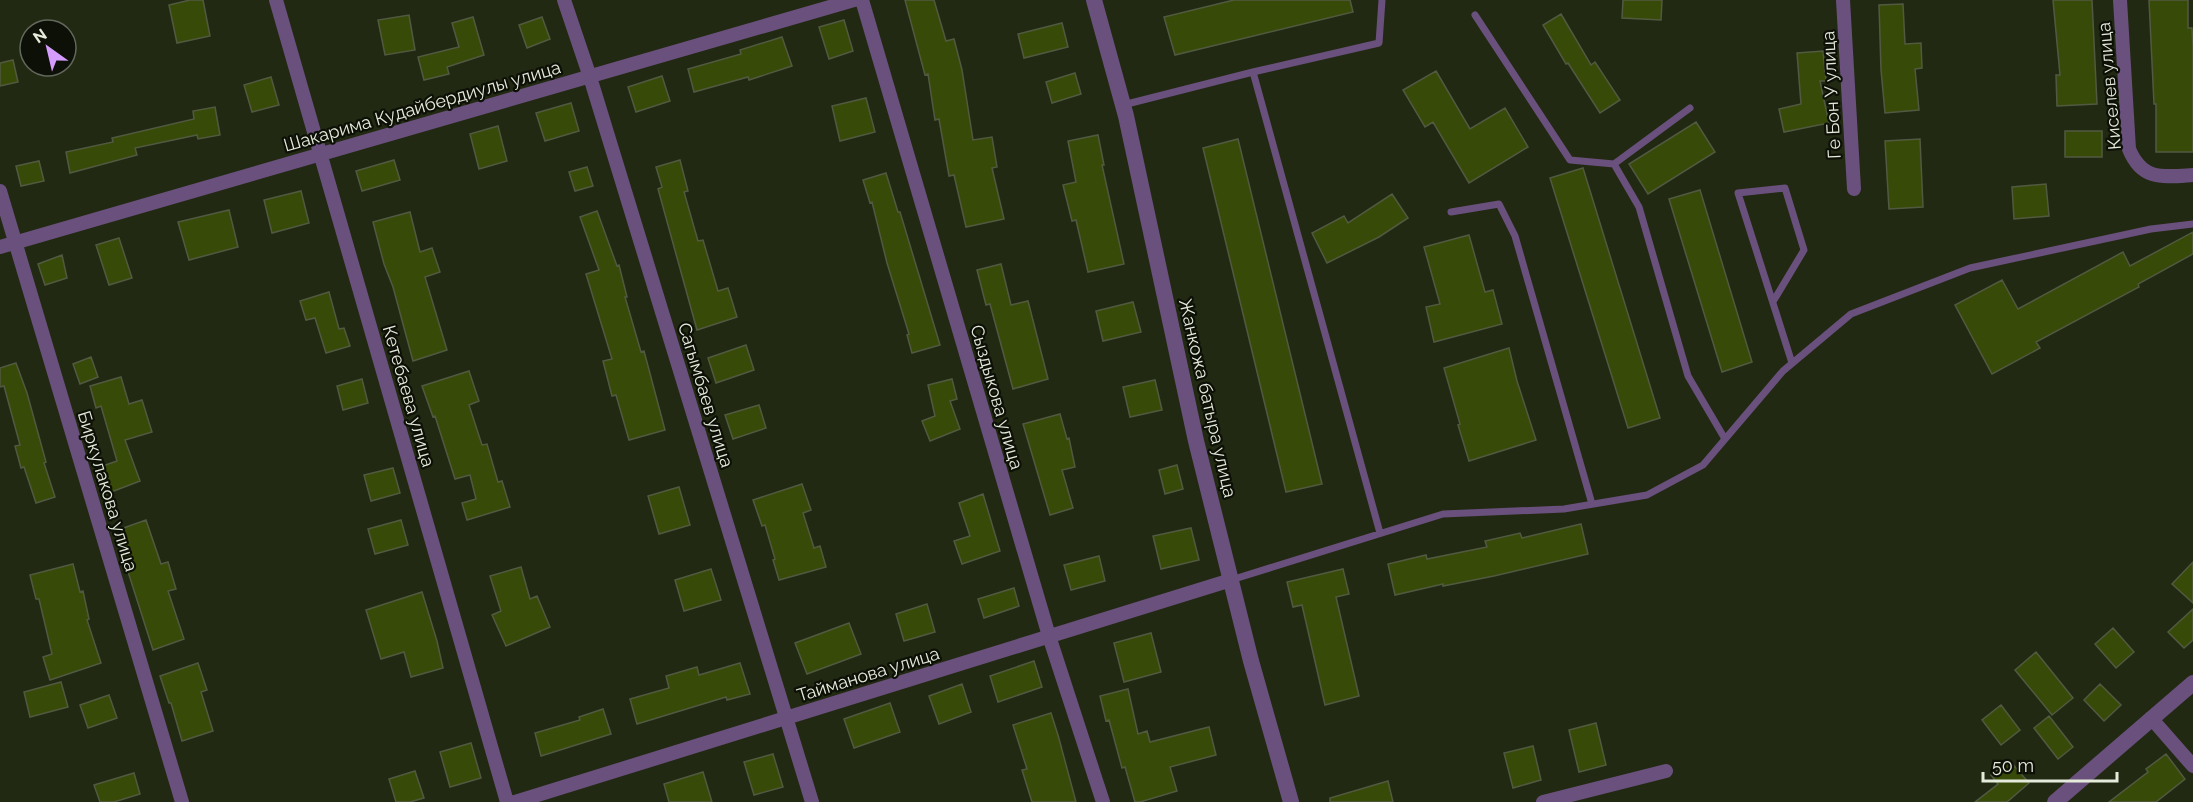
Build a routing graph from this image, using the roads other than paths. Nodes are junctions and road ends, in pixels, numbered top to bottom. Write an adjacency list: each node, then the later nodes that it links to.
1 (276, 0): 14 (street, Кетебаева улица)
2 (564, 0): 11 (street, Сагымбаев улица)
3 (854, 0): 11 (street, Шакарима Кудайбердиулы улица)
4 (862, 0): 29 (street, Сыздыкова улица)
5 (1094, 0): 12 (street, Жанкожа батыра улица)
6 (1382, 0): 10 (lane)
7 (1843, 0): 17 (street, Ге Бон У улица)
8 (2120, 0): 16 (street, Киселев улица)
9 (1475, 15): 15 (lane)
10 (1254, 72): 12 (lane); 27 (lane)
11 (590, 77): 14 (street, Шакарима Кудайбердиулы улица); 31 (street, Сагымбаев улица)
12 (1123, 105): 28 (street, Жанкожа батыра улица)
13 (1690, 108): 15 (lane)
14 (321, 154): 21 (street, Шакарима Кудайбердиулы улица); 36 (street, Кетебаева улица)
15 (1614, 164): 25 (lane)
16 (2193, 175)
17 (1854, 189)
18 (0, 191): 21 (street, Биркулакова улица)
19 (1451, 212): 26 (lane)
20 (2193, 224): 24 (lane)
21 (15, 243): 22 (street, Шакарима Кудайбердиулы улица); 35 (street, Биркулакова улица)
22 (0, 247)
23 (1774, 300): 23 (lane); 24 (lane)
24 (1792, 363): 25 (lane)
25 (1725, 439): 26 (lane)
26 (1592, 504): 27 (lane)
27 (1380, 533): 28 (lane)
28 (1231, 580): 29 (street, Тайманова улица); 40 (street, Жанкожа батыра улица)
29 (1049, 636): 31 (street, Тайманова улица); 39 (street, Сыздыкова улица)
30 (2193, 683): 32 (street)
31 (786, 718): 37 (street, Тайманова улица); 38 (street, Сагымбаев улица)
32 (2151, 718): 33 (street); 42 (street)
33 (2193, 766)
34 (1666, 771): 41 (street)
35 (182, 802)
36 (507, 802)
37 (515, 802)
38 (812, 802)
39 (1103, 802)
40 (1291, 802)
41 (1543, 802)
42 (2055, 802)

